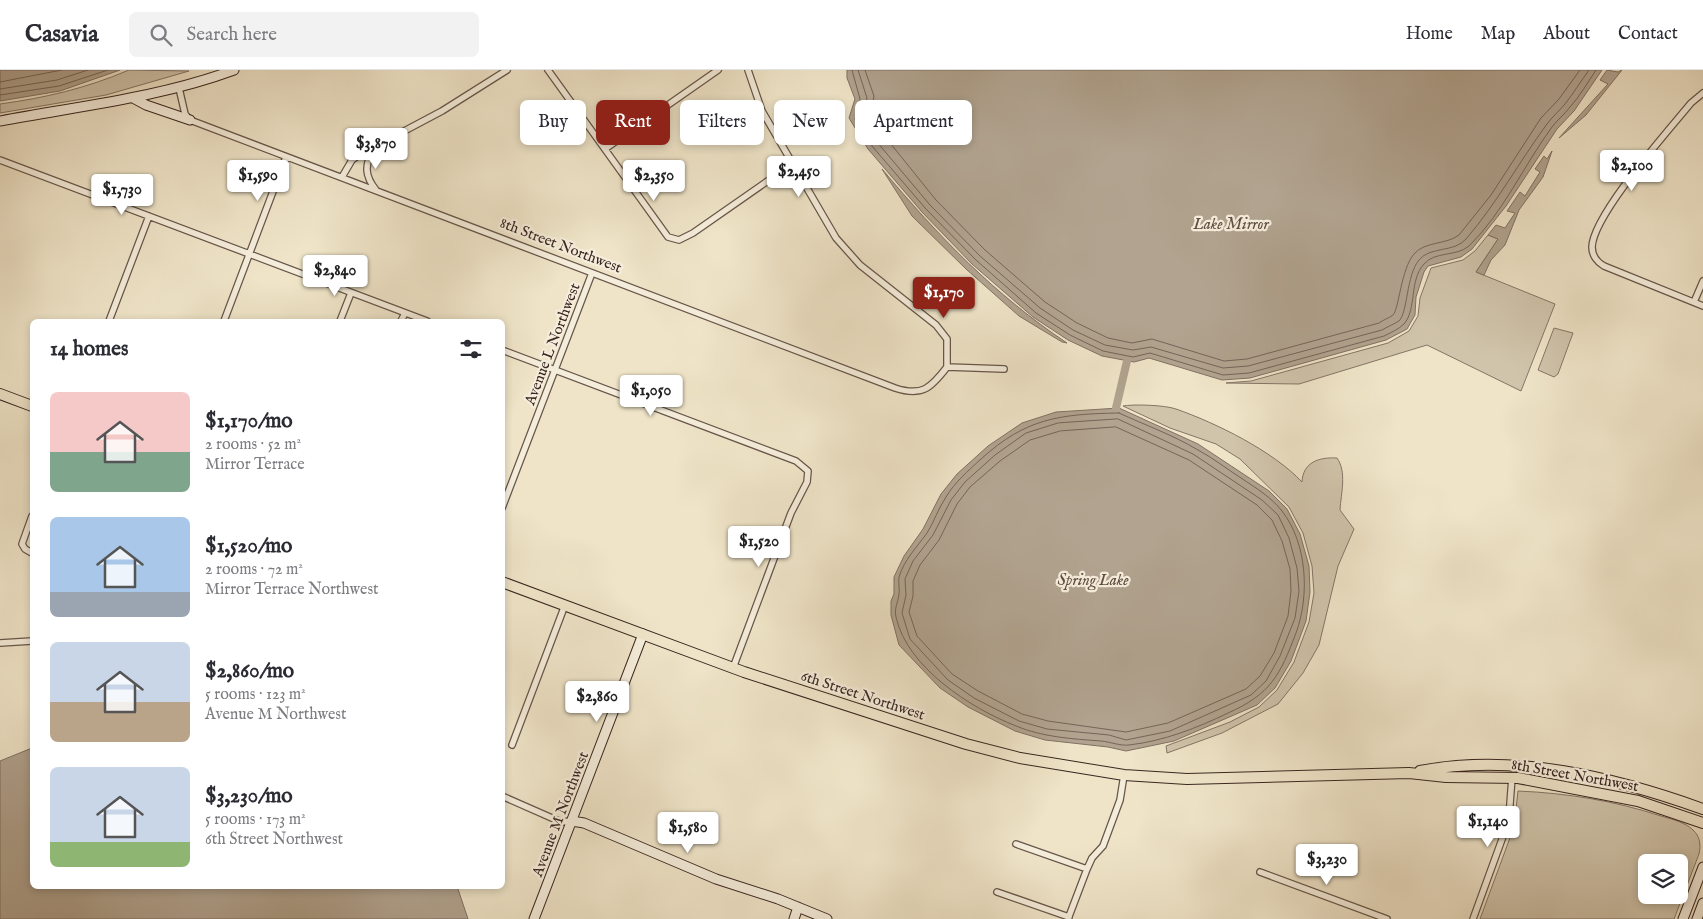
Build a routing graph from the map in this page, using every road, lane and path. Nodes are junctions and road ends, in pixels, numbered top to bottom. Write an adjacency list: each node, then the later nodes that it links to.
1 (234, 70): 6 (street)
2 (507, 70): 11 (street)
3 (548, 70): 12 (street)
4 (718, 70): 12 (street)
5 (748, 70): 15 (street)
6 (179, 88): 8 (street); 9 (street)
7 (1703, 92): 23 (street)
8 (133, 98): 9 (street); 10 (street)
9 (190, 120): 13 (street, 8th Street Northwest)
10 (0, 122)
11 (373, 149): 16 (street); 17 (street)
12 (605, 149): 15 (street)
13 (286, 157): 16 (street, 8th Street Northwest); 19 (street)
14 (0, 160): 18 (street)
15 (792, 164): 32 (street)
16 (342, 178): 17 (street, 8th Street Northwest)
17 (377, 192): 20 (street, 8th Street Northwest)
18 (149, 216): 19 (street); 26 (street)
19 (250, 254): 22 (street); 27 (street)
20 (592, 273): 32 (street, 8th Street Northwest); 33 (street, Avenue L Northwest)
21 (1703, 281): 23 (street)
22 (351, 292): 25 (street); 28 (street)
23 (1694, 302): 24 (street)
24 (1703, 306)
25 (405, 313): 29 (street); 30 (street)
26 (110, 319)
27 (225, 319)
28 (341, 319)
29 (403, 319)
30 (422, 319)
31 (505, 351): 33 (street)
32 (947, 367): 34 (street)
33 (556, 369): 37 (street, Avenue L Northwest); 45 (street)
34 (1004, 369)
35 (0, 394): 36 (highway)
36 (30, 405)
37 (505, 500)
38 (30, 522): 39 (street)
39 (30, 552)
40 (505, 583): 41 (highway, 6th Street Northwest)
41 (565, 605): 42 (highway, 6th Street Northwest); 46 (street)
42 (643, 634): 45 (highway, 6th Street Northwest); 54 (street, Avenue M Northwest)
43 (30, 641): 44 (street)
44 (0, 643)
45 (733, 668): 49 (highway, 6th Street Northwest)
46 (512, 745)
47 (1409, 773): 48 (highway, 8th Street Northwest); 50 (highway, 8th Street Northwest); 51 (highway, 8th Street Northwest)
48 (1576, 774): 50 (highway); 53 (highway, 8th Street Northwest)
49 (1124, 775): 51 (highway, 6th Street Northwest); 58 (street)
50 (1515, 777): 55 (highway, 8th Street Northwest); 68 (street)
51 (1227, 780)
52 (505, 797): 54 (street)
53 (1703, 809)
54 (572, 821): 62 (street); 64 (street, Avenue M Northwest)
55 (1703, 823)
56 (1016, 844): 58 (street)
57 (1703, 867): 69 (street)
58 (1087, 869): 63 (street)
59 (1260, 872): 67 (street)
60 (997, 892): 63 (street)
61 (1703, 902): 70 (street)
62 (798, 908): 65 (street); 66 (street)
63 (1068, 918)
64 (534, 919)
65 (794, 919)
66 (826, 919)
67 (1388, 919)
68 (1473, 919)
69 (1683, 919)
70 (1697, 919)

